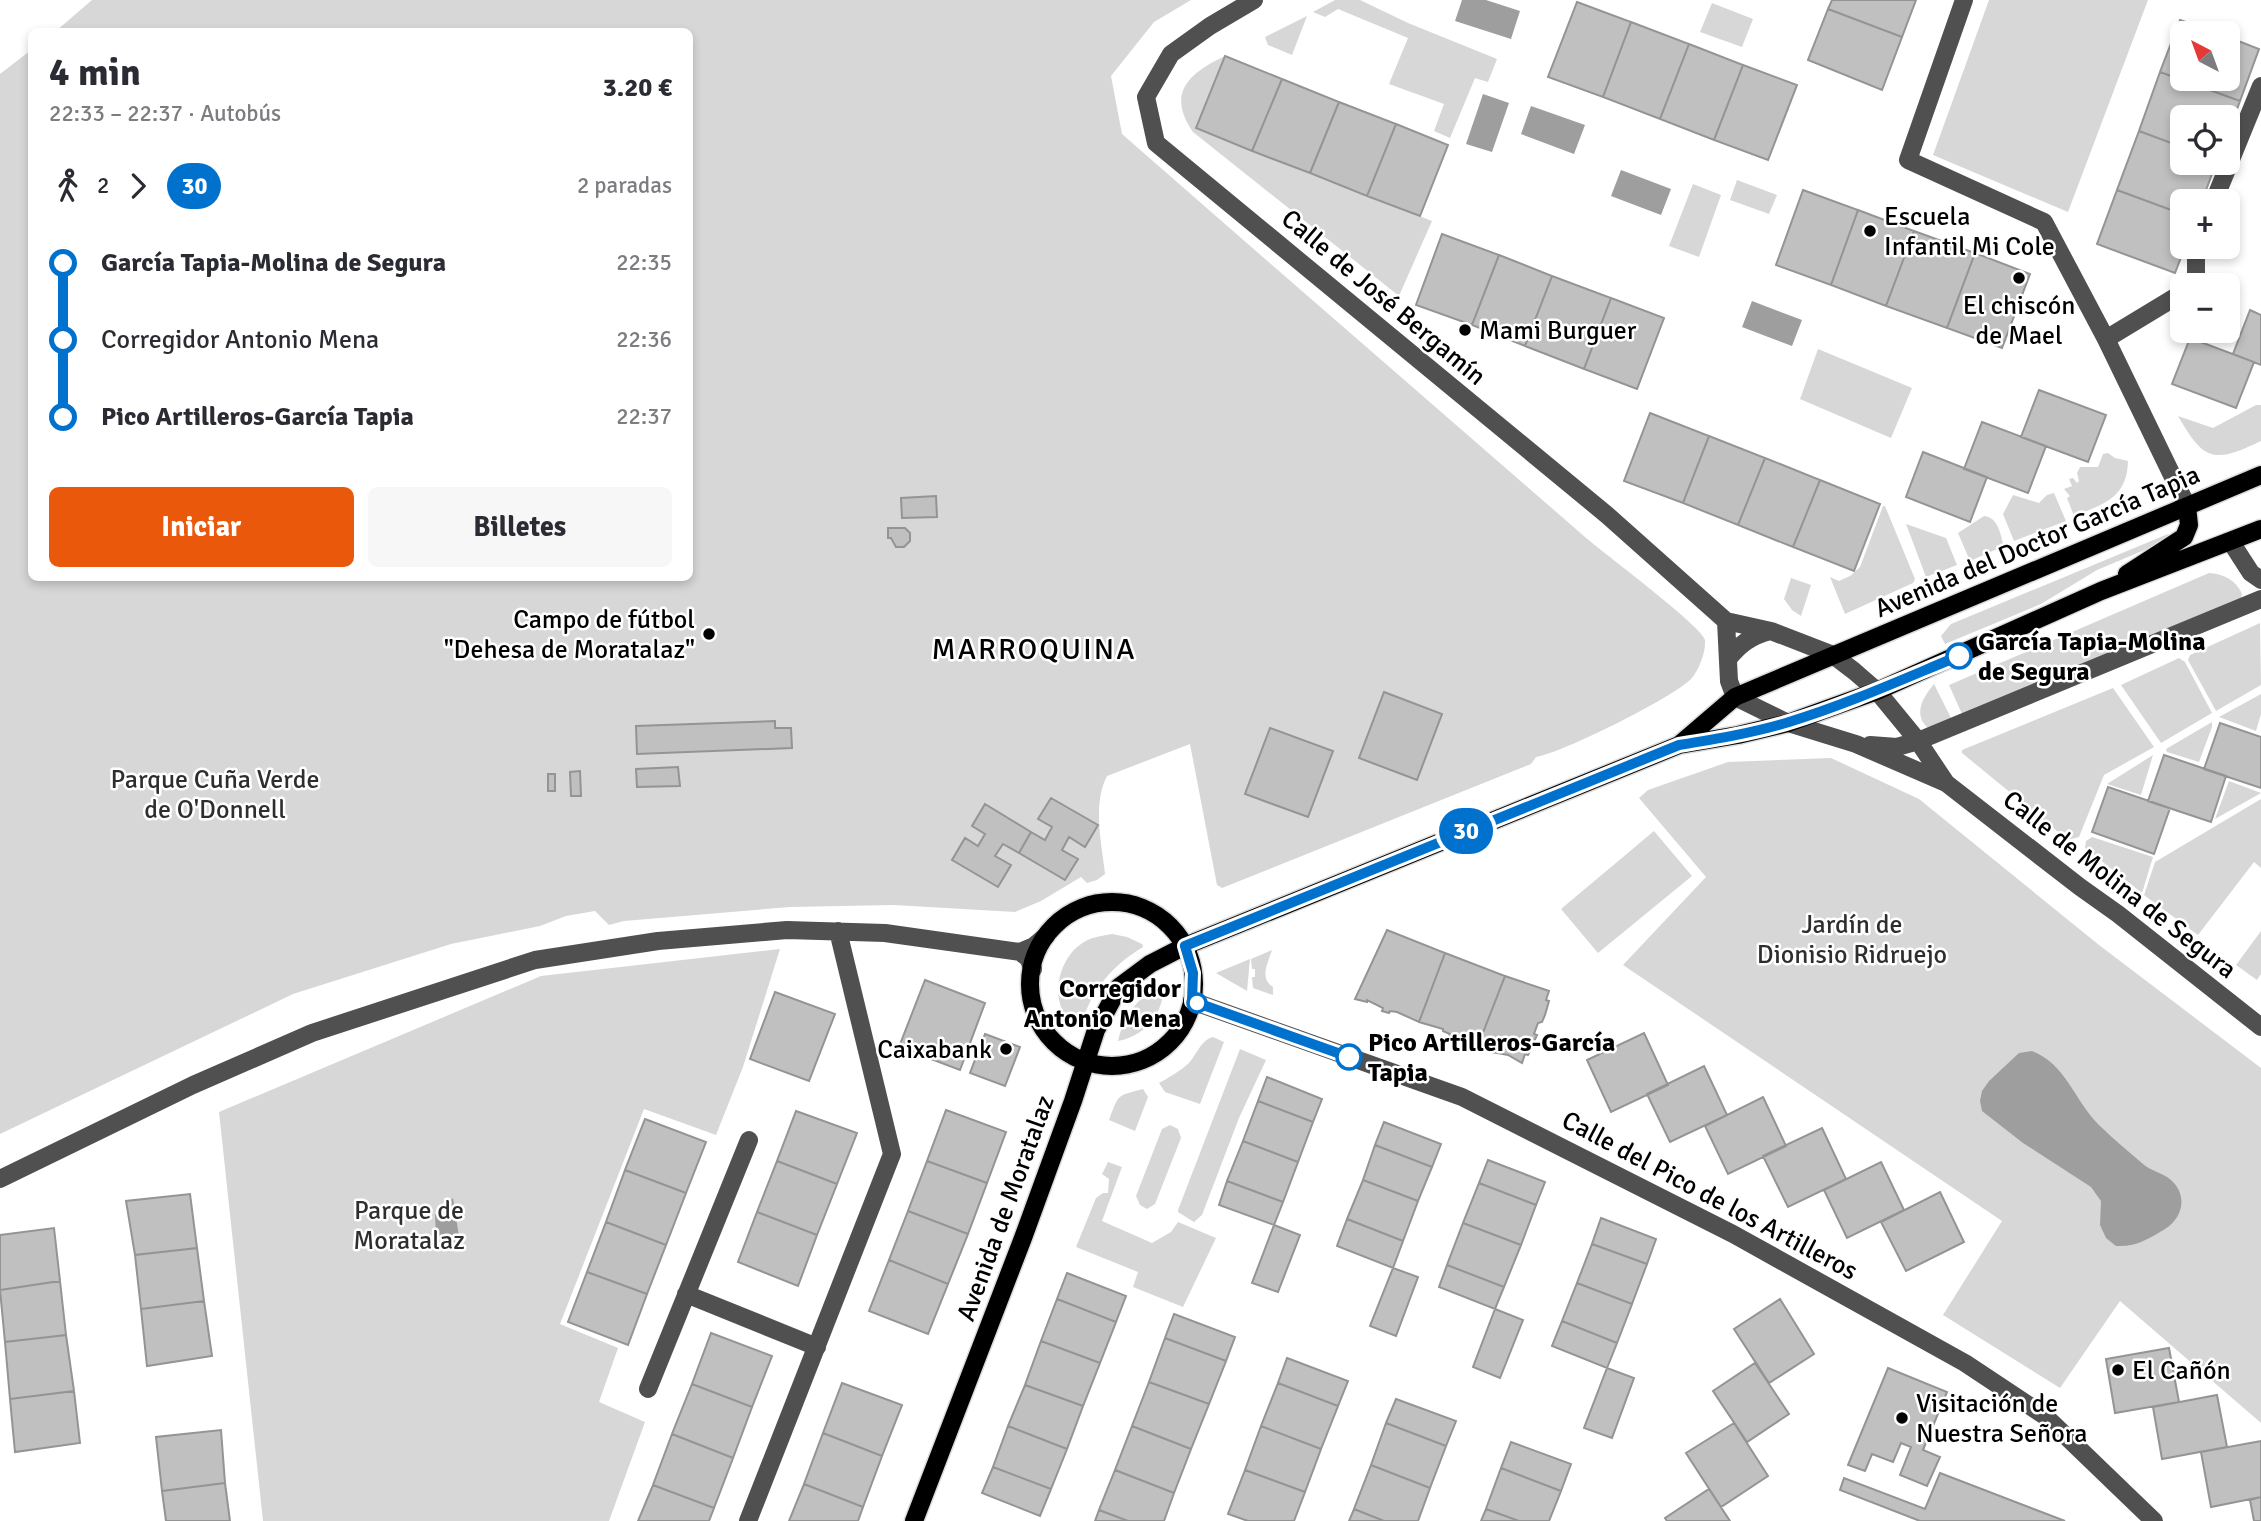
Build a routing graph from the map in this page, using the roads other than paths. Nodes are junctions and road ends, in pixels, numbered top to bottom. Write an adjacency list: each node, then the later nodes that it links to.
1 (1254, 0): 14 (street, Calle de José Bergamín)
2 (1964, 0): 6 (street)
3 (2261, 86): 4 (street)
4 (2219, 189)
5 (2170, 300): 6 (street)
6 (2106, 339): 8 (street)
7 (2261, 475): 8 (main road, Avenida del Doctor García Tapia)
8 (2187, 506): 12 (main road); 16 (main road, Avenida del Doctor García Tapia)
9 (2261, 529): 10 (main road, Avenida del Doctor García Tapia)
10 (2231, 542): 11 (street); 12 (main road, Avenida del Doctor García Tapia)
11 (2261, 580)
12 (2101, 591): 18 (main road, Avenida del Doctor García Tapia)
13 (2261, 598): 22 (street)
14 (1726, 621): 15 (street, Calle de José Bergamín); 17 (street)
15 (1771, 631): 16 (street, Calle de José Bergamín); 17 (street)
16 (1833, 655): 18 (street); 19 (main road, Avenida del Doctor García Tapia)
17 (1728, 659): 19 (street)
18 (1877, 691): 20 (street, Calle de Molina de Segura); 21 (main road, Avenida del Doctor García Tapia)
19 (1735, 697): 21 (street, Calle de Molina de Segura); 23 (main road, Avenida del Doctor García Tapia)
20 (1892, 712): 22 (street, Calle de Molina de Segura); 24 (street)
21 (1788, 723): 23 (main road, Avenida del Doctor García Tapia); 24 (street, Calle de Molina de Segura)
22 (1918, 741): 24 (street, Calle de Molina de Segura); 25 (street, Calle de Molina de Segura)
23 (1679, 745): 28 (main road, Avenida del Doctor García Tapia)
24 (1865, 745): 25 (street, Calle de Molina de Segura)
25 (1946, 783): 32 (street, Calle de Molina de Segura)
26 (838, 931): 29 (street); 35 (street); 37 (street)
27 (1046, 936): 28 (main road); 29 (street); 30 (main road)
28 (1185, 946): 31 (main road); 33 (main road, Avenida de Moratalaz)
29 (1020, 952): 30 (street)
30 (1033, 969): 33 (main road)
31 (1192, 1001): 33 (main road); 41 (street, Calle del Pico de los Artilleros)
32 (2261, 1027)
33 (1087, 1062): 40 (main road, Avenida de Moratalaz)
34 (749, 1140): 36 (street)
35 (0, 1179)
36 (686, 1294): 37 (street); 38 (street)
37 (817, 1347): 39 (street)
38 (648, 1389)
39 (748, 1521)
40 (914, 1521)
41 (2154, 1521)

